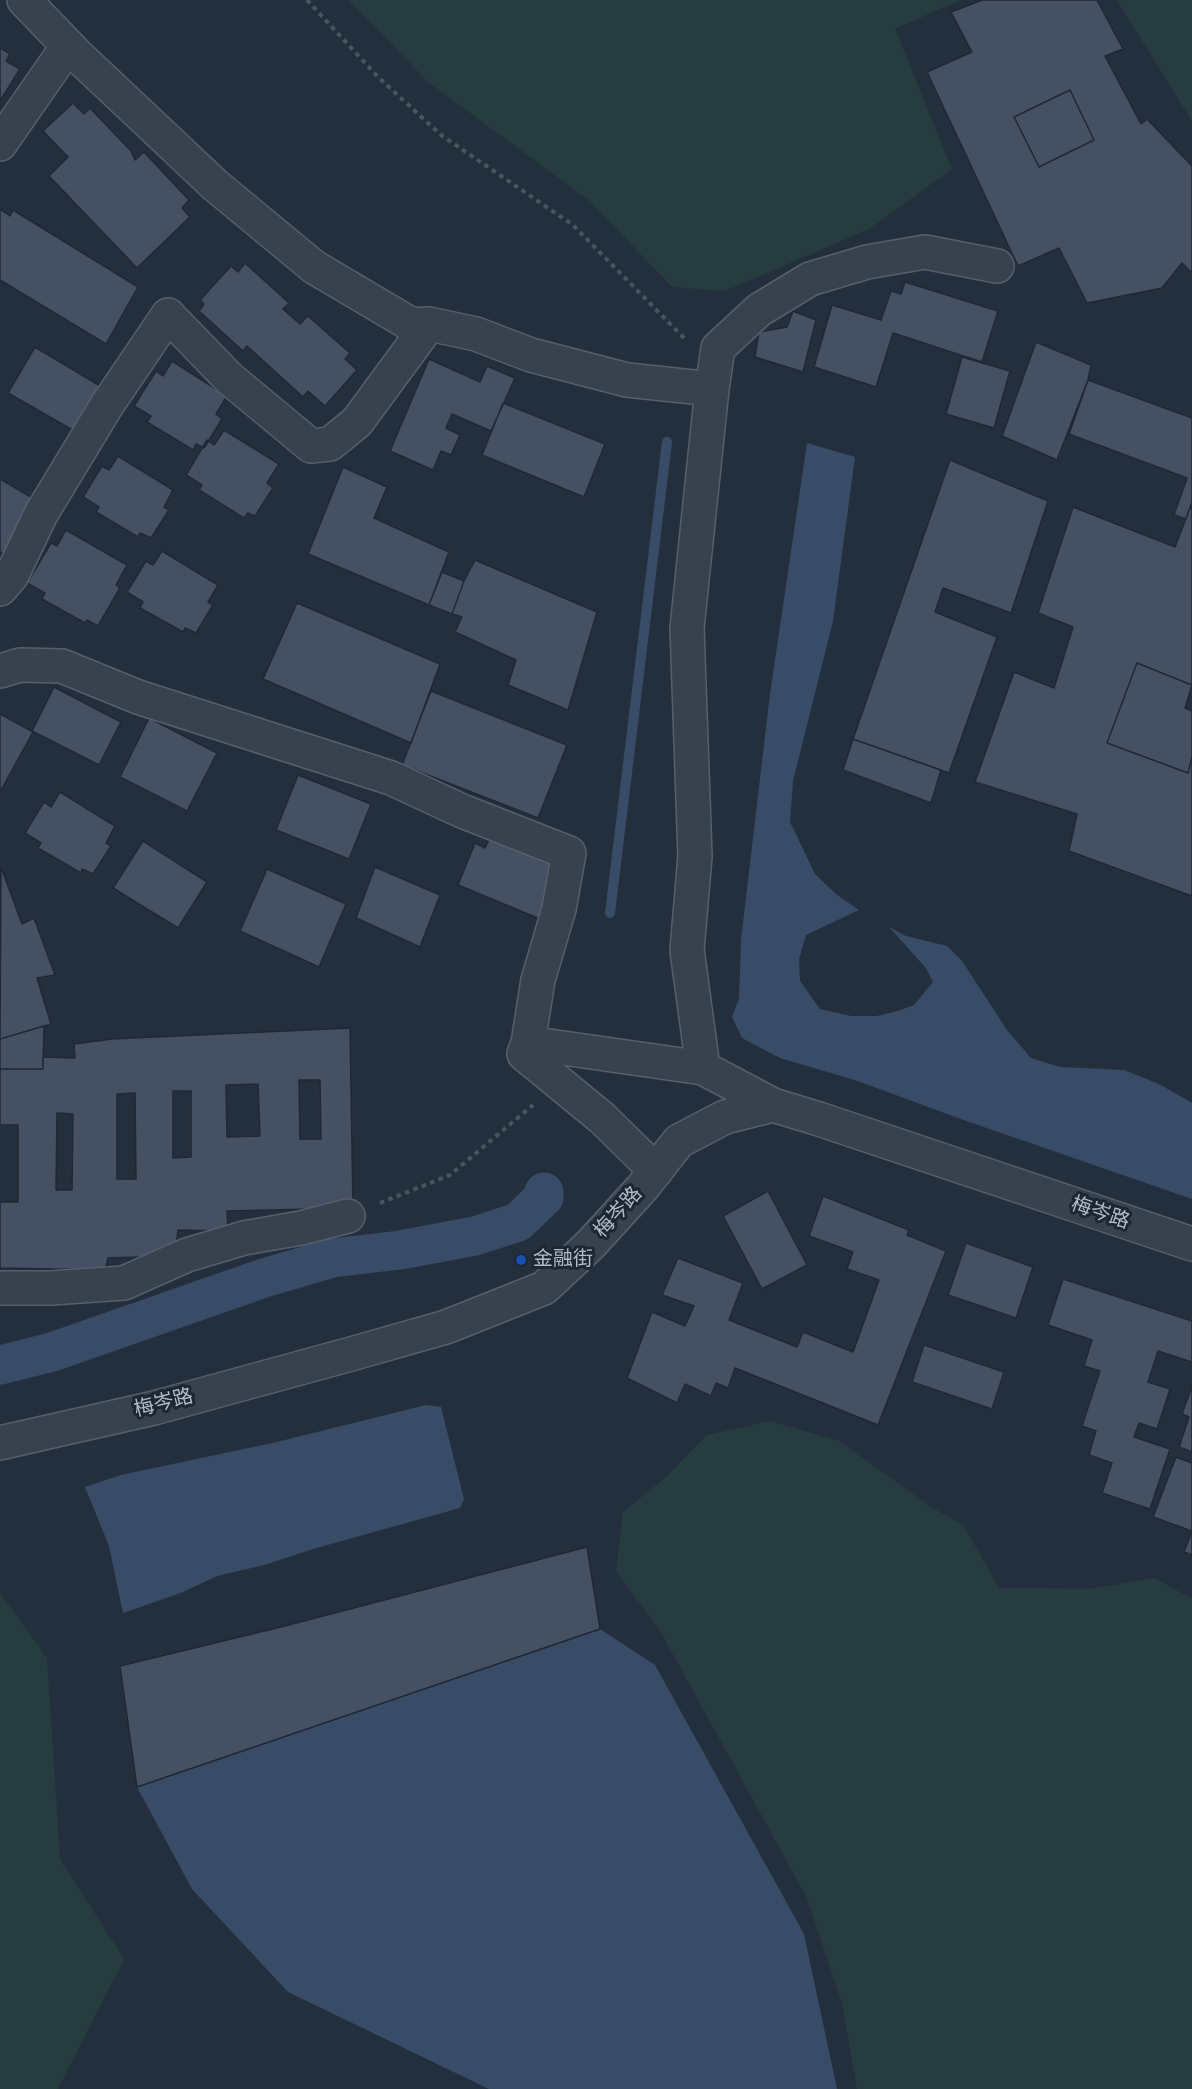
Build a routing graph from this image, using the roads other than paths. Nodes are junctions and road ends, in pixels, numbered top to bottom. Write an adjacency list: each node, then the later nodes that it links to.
1 (24, 0): 2 (street)
2 (68, 46): 3 (street); 5 (street)
3 (0, 144)
4 (997, 266): 6 (street)
5 (429, 324): 6 (street); 7 (street)
6 (712, 389): 10 (street)
7 (0, 589)
8 (0, 671): 9 (street)
9 (528, 1042): 10 (street); 12 (street)
10 (703, 1068): 11 (street)
11 (773, 1106): 12 (street, 梅岑路); 14 (street, 梅岑路)
12 (656, 1171): 16 (street, 梅岑路)
13 (348, 1216): 15 (street)
14 (1192, 1244)
15 (0, 1288)
16 (0, 1443)

